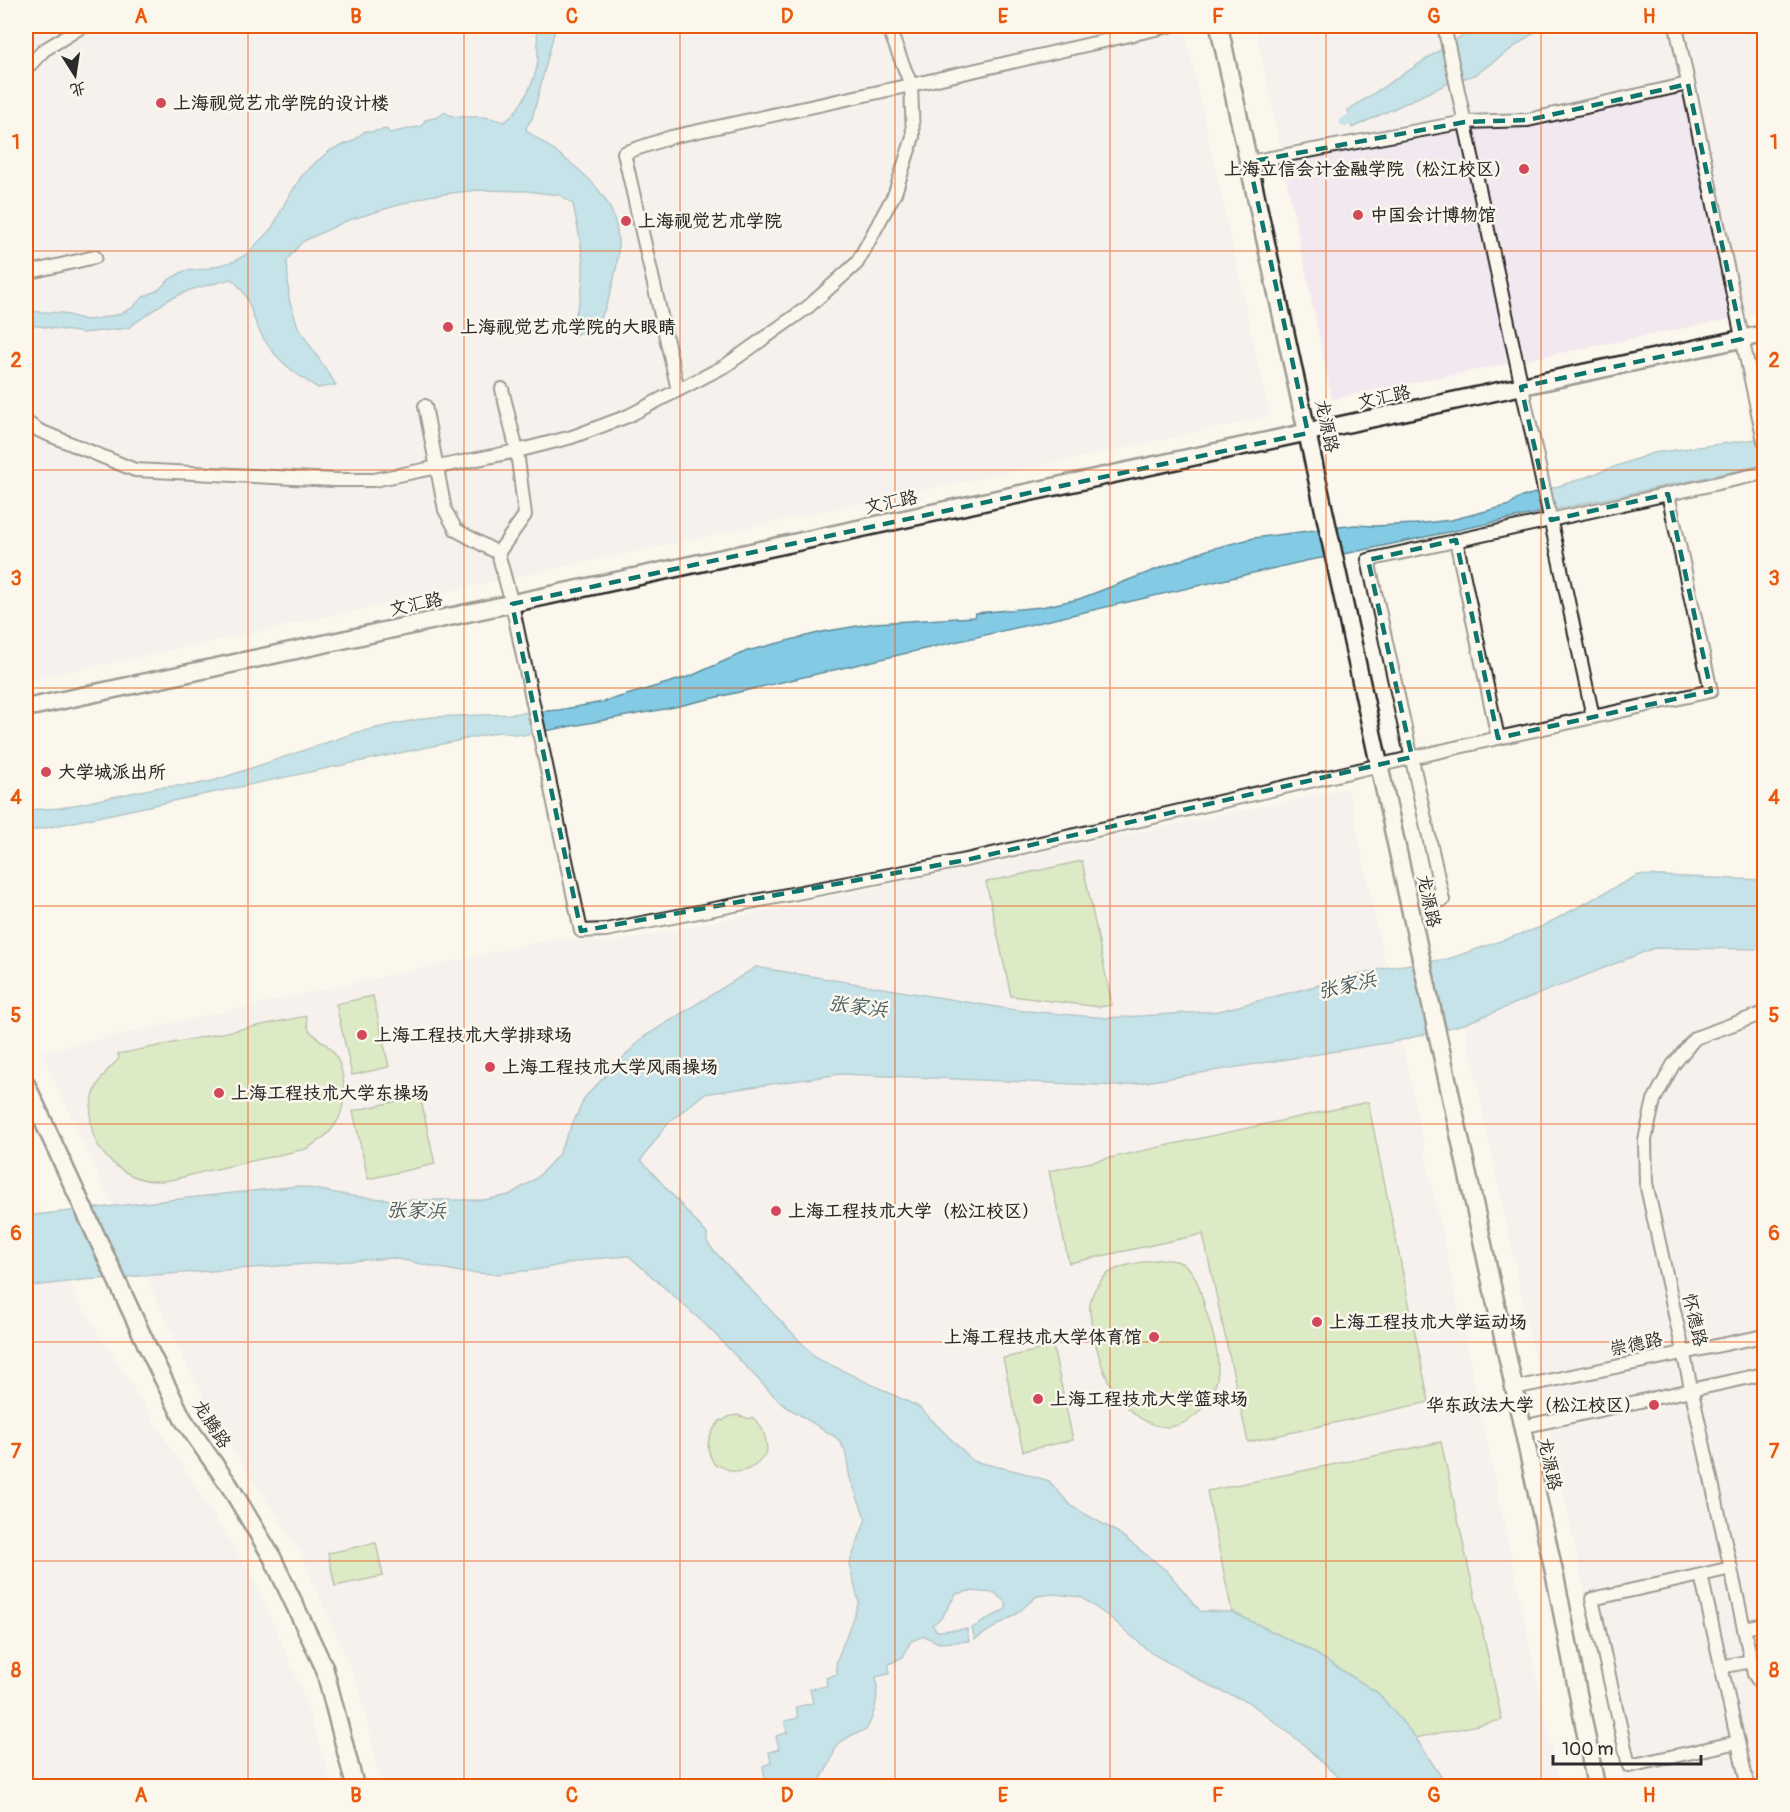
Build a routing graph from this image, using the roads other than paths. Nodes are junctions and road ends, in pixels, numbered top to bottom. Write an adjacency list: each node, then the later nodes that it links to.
1 (83, 26): 7 (street)
2 (885, 26): 9 (street)
3 (1169, 26): 9 (street)
4 (1219, 26): 11 (main road, 龙源路)
5 (1676, 26): 8 (street)
6 (1445, 30): 10 (street)
7 (26, 69)
8 (1688, 84): 10 (street); 15 (street)
9 (911, 85): 18 (street); 18 (street)
10 (1465, 122): 11 (street); 16 (street)
11 (1249, 162): 21 (main road, 龙源路)
12 (95, 257): 13 (street)
13 (26, 273)
14 (1764, 334): 15 (main road, 文汇路)
15 (1742, 339): 16 (main road, 文汇路); 22 (street)
16 (1521, 387): 21 (main road, 文汇路); 27 (street)
17 (502, 389): 23 (street)
18 (678, 390): 23 (street)
19 (425, 406): 24 (street)
20 (26, 422): 24 (street)
21 (1308, 433): 30 (main road, 文汇路); 35 (main road, 龙源路)
22 (1764, 439)
23 (517, 451): 24 (street); 29 (street)
24 (438, 468): 29 (street)
25 (1764, 473): 26 (street)
26 (1668, 494): 27 (street); 32 (street)
27 (1551, 520): 28 (street); 32 (street)
28 (1456, 540): 33 (street); 34 (street)
29 (498, 553): 30 (street)
30 (512, 604): 31 (main road, 文汇路); 35 (street)
31 (26, 708)
32 (1593, 717): 33 (street)
33 (1498, 738): 34 (street)
34 (1412, 758): 35 (street); 36 (street)
35 (1380, 766): 42 (main road, 龙源路)
36 (1443, 900)
37 (1764, 1013): 40 (street, 怀德路)
38 (26, 1084): 54 (main road, 龙腾路)
39 (1764, 1336): 40 (street, 崇德路)
40 (1684, 1352): 42 (street, 崇德路); 43 (street, 怀德路)
41 (1764, 1374): 43 (street)
42 (1514, 1388): 44 (main road, 龙源路)
43 (1693, 1391): 44 (street); 45 (street, 怀德路)
44 (1522, 1427): 55 (main road, 龙源路)
45 (1731, 1568): 46 (street); 48 (street, 怀德路)
46 (1701, 1575): 50 (street); 52 (street)
47 (1764, 1624): 48 (street)
48 (1744, 1628): 49 (street, 怀德路)
49 (1751, 1661): 50 (street); 51 (street, 怀德路)
50 (1721, 1667): 52 (street)
51 (1764, 1689)
52 (1738, 1742): 53 (street)
53 (1747, 1783)
54 (355, 1786)
55 (1596, 1786)

